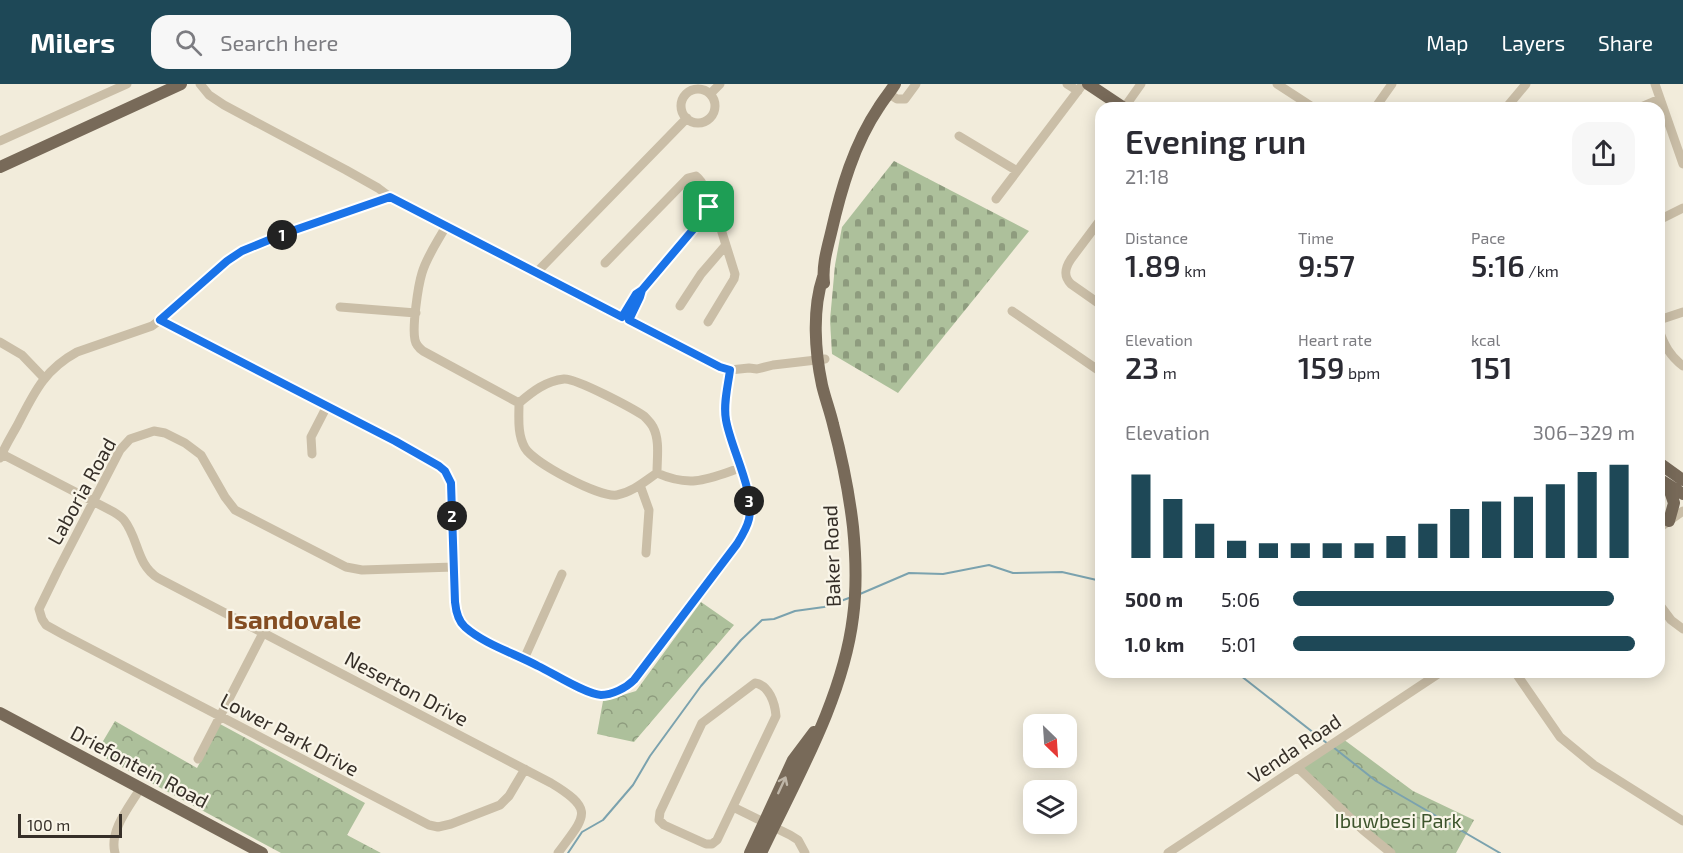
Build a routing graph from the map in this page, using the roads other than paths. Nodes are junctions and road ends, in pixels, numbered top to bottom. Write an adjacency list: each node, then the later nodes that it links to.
1 (127, 84): 26 (street)
2 (181, 84): 28 (main road)
3 (200, 84): 30 (street)
4 (720, 84): 14 (street)
5 (916, 84): 13 (street)
6 (1067, 84): 12 (street)
7 (1141, 84): 17 (street)
8 (1277, 84): 18 (street)
9 (1392, 84): 19 (street)
10 (1526, 84): 20 (street)
11 (1655, 84): 15 (street)
12 (1083, 86): 16 (main road); 29 (street)
13 (889, 87): 54 (main road, Baker Road)
14 (710, 94): 24 (street); 24 (street)
15 (1660, 99): 21 (street); 22 (street)
16 (1113, 102)
17 (1128, 102)
18 (1305, 102)
19 (1379, 102)
20 (1511, 102)
21 (1653, 102)
22 (1661, 102)
23 (1665, 113): 27 (street)
24 (687, 118): 41 (street)
25 (959, 135): 29 (street)
26 (0, 141)
27 (1683, 164)
28 (0, 166)
29 (1017, 171): 31 (street)
30 (390, 197): 37 (street); 50 (street)
31 (996, 199)
32 (709, 207): 35 (street); 36 (street); 40 (street)
33 (1683, 208): 34 (street)
34 (1665, 217)
35 (702, 219): 36 (street); 48 (street)
36 (715, 219): 39 (street)
37 (446, 226): 41 (street); 47 (street)
38 (1095, 227): 42 (street)
39 (726, 245): 43 (street); 51 (street)
40 (605, 263)
41 (537, 272): 48 (street)
42 (1095, 301)
43 (680, 306)
44 (340, 307): 47 (street)
45 (1012, 311): 56 (street)
46 (1683, 312): 49 (street)
47 (416, 314): 59 (street)
48 (625, 319): 57 (street)
49 (1665, 319)
50 (160, 320): 58 (street); 60 (street)
51 (708, 322)
52 (0, 342): 58 (street)
53 (1665, 347): 55 (street)
54 (822, 360): 57 (street); 93 (main road, Baker Road)
55 (1683, 366)
56 (1095, 368)
57 (730, 370): 64 (street)
58 (44, 378): 61 (street)
59 (519, 403): 65 (street); 69 (street)
60 (327, 406): 62 (street); 76 (street)
61 (1, 454): 71 (street, Neserton Drive)
62 (312, 454)
63 (1665, 467): 66 (main road)
64 (740, 468): 65 (street); 82 (street)
65 (657, 473): 69 (street)
66 (1683, 480)
67 (1665, 483): 70 (main road)
68 (1665, 484): 73 (main road)
69 (640, 485): 75 (street)
70 (1683, 494)
71 (94, 502): 76 (street, Laboria Road); 78 (street, Laboria Road); 81 (street, Neserton Drive)
72 (1683, 511): 74 (street)
73 (1665, 522)
74 (1665, 523)
75 (646, 553)
76 (454, 567): 82 (street)
77 (562, 574): 82 (street)
78 (39, 609): 86 (street, Lower Park Drive)
79 (1665, 612): 80 (street)
80 (1683, 629)
81 (263, 633): 86 (street); 89 (street, Neserton Drive)
82 (524, 659)
83 (1432, 678): 88 (street, Venda Road)
84 (1519, 678): 92 (street)
85 (0, 713): 90 (main road, Driefontein Road)
86 (220, 717): 87 (street); 89 (street, Lower Park Drive)
87 (198, 759)
88 (1298, 768): 100 (street, Venda Road); 101 (street)
89 (525, 769): 96 (street, Neserton Drive)
90 (140, 789): 94 (street); 95 (main road, Driefontein Road)
91 (733, 807): 91 (street); 93 (street)
92 (1683, 821)
93 (769, 824): 97 (main road, Baker Road); 98 (main road, Baker Road); 99 (street)
94 (115, 853)
95 (262, 853)
96 (558, 853)
97 (750, 853)
98 (761, 853)
99 (806, 853)
100 (1168, 853)
101 (1392, 853)

